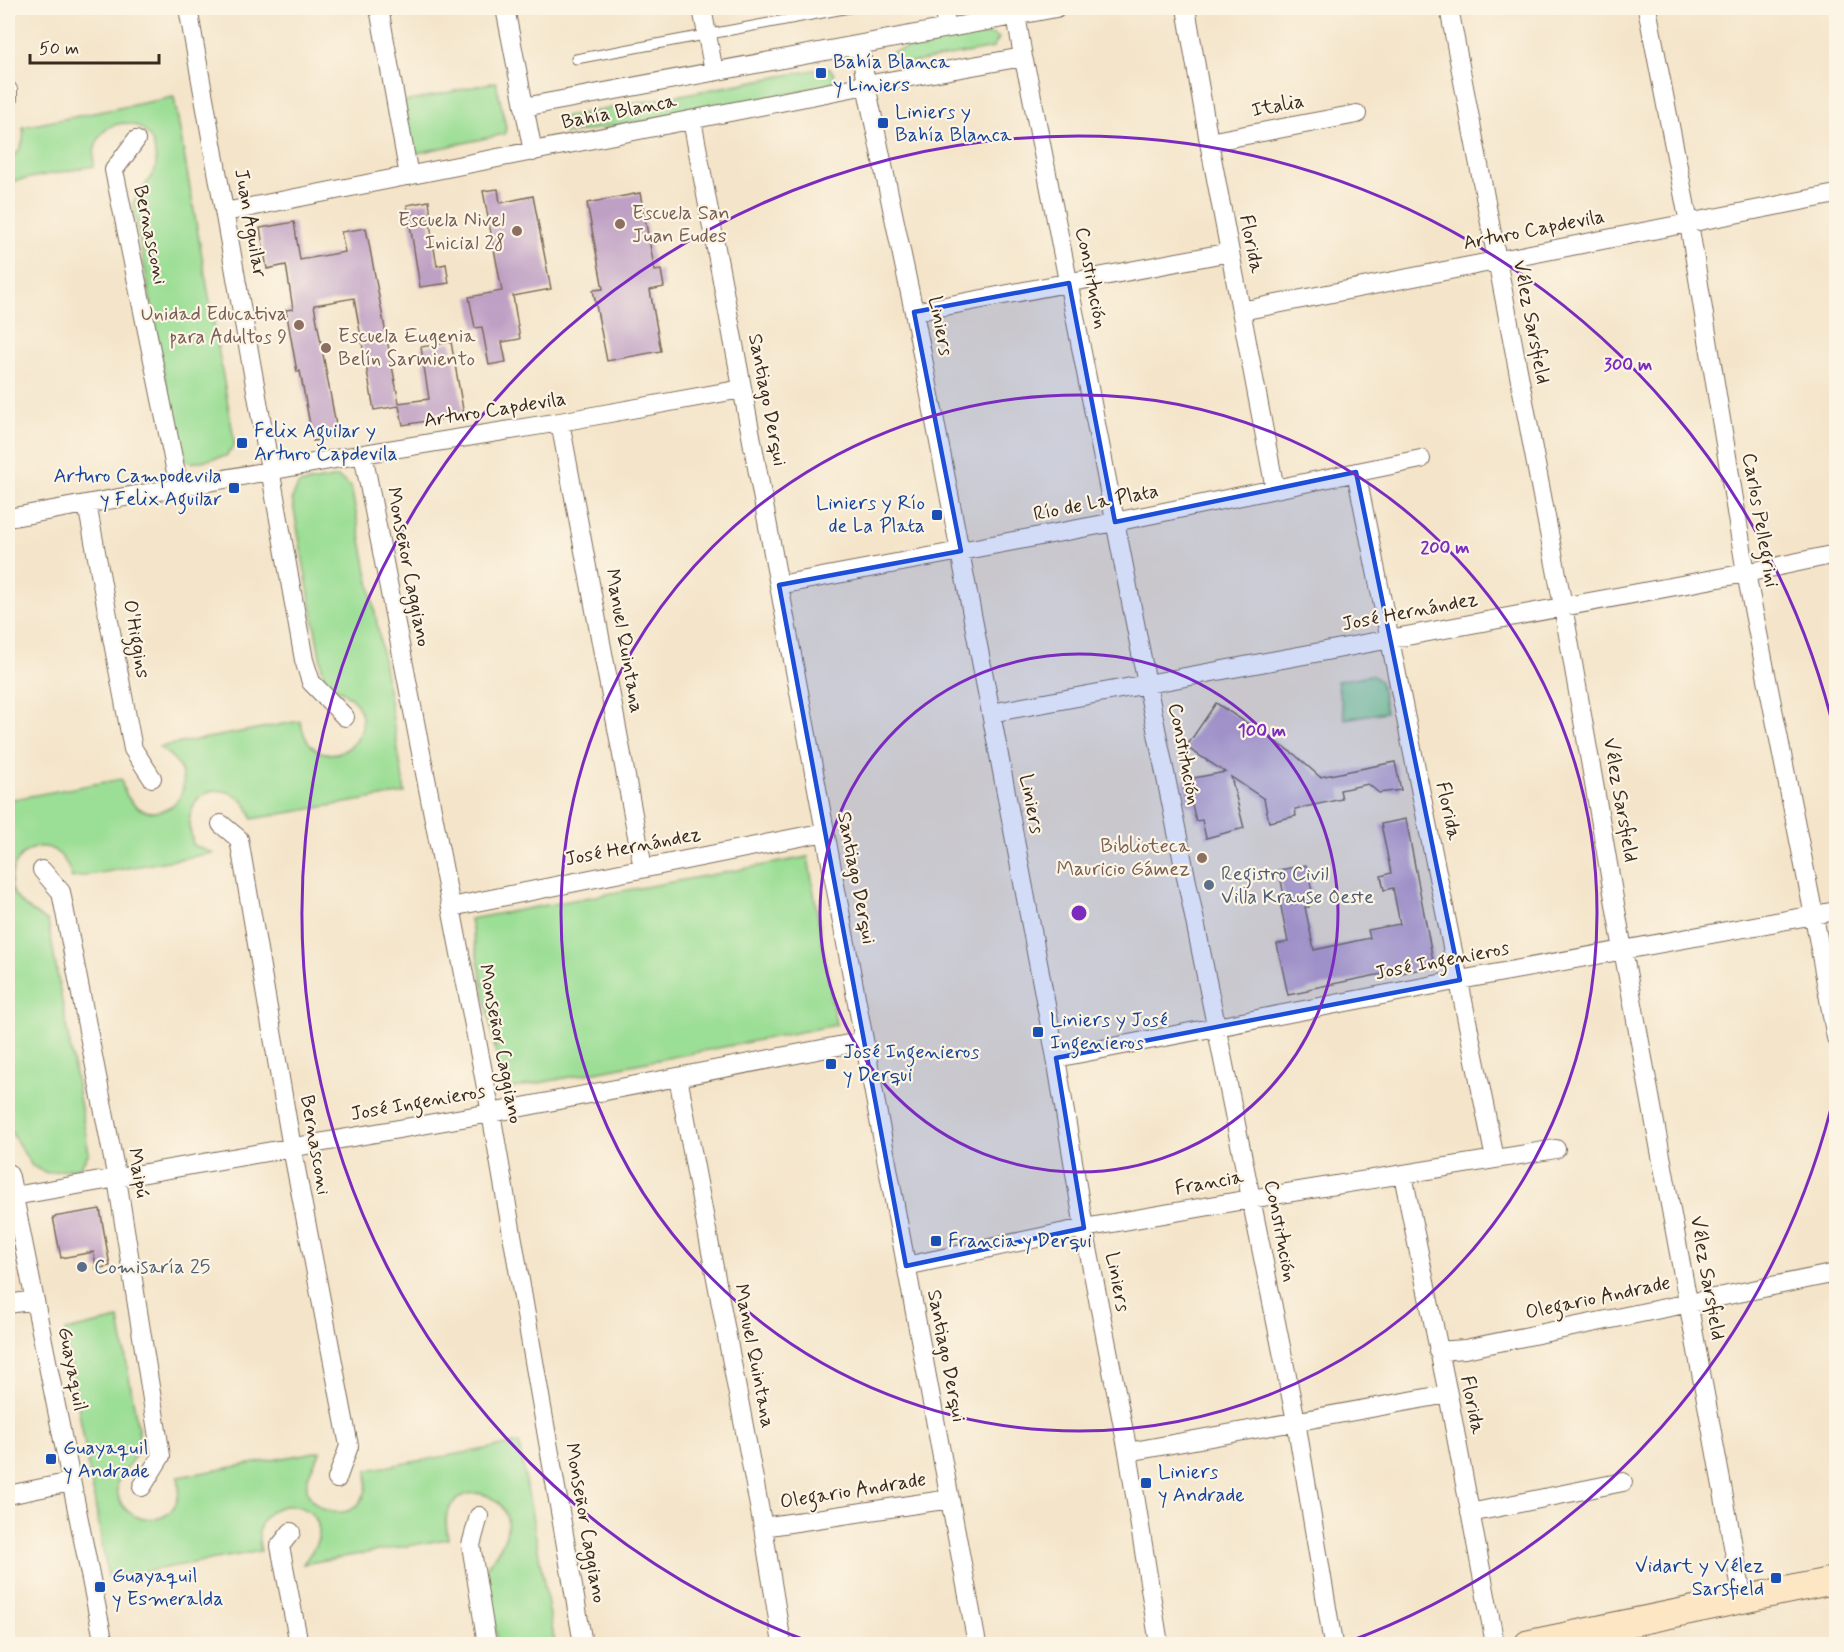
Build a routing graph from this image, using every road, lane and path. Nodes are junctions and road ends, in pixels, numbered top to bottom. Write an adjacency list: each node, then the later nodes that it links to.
1 (188, 8): 29 (street, Juan Aguilar)
2 (379, 8): 27 (street)
3 (505, 8): 21 (street)
4 (702, 8): 13 (street)
5 (849, 8): 13 (lane)
6 (943, 8): 12 (street)
7 (1056, 8): 11 (street, Bahía Blanca)
8 (1186, 8): 25 (street, Florida)
9 (1449, 8): 32 (street, Vélez Sarsfield)
10 (1647, 8): 30 (street, Carlos Pellegrini)
11 (1016, 11): 12 (street, Bahía Blanca); 15 (street, Constitución)
12 (947, 28): 14 (street, Bahía Blanca)
13 (707, 34): 16 (lane); 17 (street)
14 (860, 45): 17 (street, Bahía Blanca); 18 (street, Liniers)
15 (1023, 57): 18 (street, Bahía Blanca); 33 (street, Constitución)
16 (576, 59)
17 (714, 72): 21 (street, Bahía Blanca)
18 (866, 85): 23 (street, Bahía Blanca); 35 (street, Liniers)
19 (8, 90): 20 (street)
20 (8, 99)
21 (524, 107): 26 (street)
22 (1357, 114): 25 (street, Italia)
23 (692, 120): 26 (street, Bahía Blanca); 36 (street, Santiago Derqui)
24 (136, 140): 42 (street, Bernasconi)
25 (1209, 142): 31 (street, Florida)
26 (532, 152): 27 (street, Bahía Blanca)
27 (409, 176): 29 (street, Bahía Blanca)
28 (1836, 194): 30 (street, Arturo Capdevila)
29 (225, 212): 40 (street, Juan Aguilar)
30 (1689, 223): 32 (street, Arturo Capdevila); 49 (street, Carlos Pellegrini)
31 (1230, 252): 33 (street); 34 (street, Florida)
32 (1496, 260): 34 (street, Arturo Capdevila); 51 (street, Vélez Sarsfield)
33 (1069, 283): 35 (street); 46 (street, Constitución)
34 (1241, 310): 43 (street, Florida)
35 (914, 312): 47 (street, Liniers)
36 (742, 389): 37 (street, Arturo Capdevila); 50 (street, Santiago Derqui)
37 (561, 422): 38 (street, Arturo Capdevila); 59 (street, Manuel Quintana)
38 (363, 454): 40 (street, Arturo Capdevila); 61 (street, Monseñor Caggiano)
39 (1421, 459): 41 (street, Río de La Plata)
40 (271, 470): 42 (street, Arturo Capdevila); 55 (street, Juan Aguilar)
41 (1356, 472): 43 (street, Río de La Plata); 52 (street, Florida)
42 (179, 487): 44 (street, Arturo Capdevila)
43 (1275, 489): 46 (street, Río de La Plata)
44 (87, 504): 45 (street, Arturo Capdevila); 56 (street, O'Higgins)
45 (8, 518)
46 (1115, 522): 47 (street, Río de La Plata); 53 (street, Constitución)
47 (961, 551): 50 (street, Río de La Plata); 54 (street, Liniers)
48 (1836, 554): 49 (street, José Hernández)
49 (1746, 573): 51 (street, José Hernández); 63 (street, Carlos Pellegrini)
50 (779, 585): 58 (street, Santiago Derqui)
51 (1563, 606): 52 (street, José Hernández); 64 (street, Vélez Sarsfield)
52 (1390, 638): 53 (street, José Hernández); 65 (street, Florida)
53 (1147, 684): 54 (street, José Hernández); 66 (street, Constitución)
54 (991, 713): 69 (street, Liniers)
55 (345, 717)
56 (152, 778)
57 (221, 824): 72 (street, Bernasconi)
58 (825, 832): 59 (street, José Hernández); 68 (street, Santiago Derqui)
59 (643, 868): 61 (street, José Hernández)
60 (42, 870): 77 (street, Maipú)
61 (451, 907): 71 (street, Monseñor Caggiano)
62 (1836, 911): 63 (street, José Ingenieros)
63 (1815, 916): 64 (street, José Ingenieros); 67 (street, Carlos Pellegrini)
64 (1623, 950): 65 (street, José Ingenieros); 84 (street, Vélez Sarsfield)
65 (1460, 980): 66 (street, José Ingenieros); 74 (street, Florida)
66 (1217, 1028): 69 (street, José Ingenieros); 79 (street, Constitución)
67 (1836, 1038)
68 (864, 1041): 70 (street, José Ingenieros); 81 (street, Santiago Derqui)
69 (1056, 1058): 80 (street, Liniers)
70 (678, 1077): 71 (street, José Ingenieros); 98 (street, Manuel Quintana)
71 (491, 1113): 72 (street, José Ingenieros); 106 (street, Monseñor Caggiano)
72 (292, 1148): 77 (street, José Ingenieros); 90 (street, Bernasconi)
73 (1556, 1149): 74 (street, Francia)
74 (1495, 1159): 76 (street, Francia)
75 (8, 1173): 78 (street, Guayaquil)
76 (1403, 1175): 79 (street, Francia); 86 (street, Florida)
77 (117, 1179): 78 (street, José Ingenieros); 93 (street, Maipú)
78 (14, 1196): 83 (street, Guayaquil)
79 (1250, 1199): 80 (street, Francia); 88 (street, Constitución)
80 (1084, 1228): 81 (street, Francia); 89 (street, Liniers)
81 (906, 1266): 95 (street, Santiago Derqui)
82 (1836, 1273): 84 (street, Olegario Andrade)
83 (35, 1300): 85 (street); 91 (street, Guayaquil)
84 (1688, 1302): 86 (street, Olegario Andrade); 101 (street, Vélez Sarsfield)
85 (8, 1305)
86 (1438, 1351): 87 (street, Florida)
87 (1448, 1394): 88 (street); 96 (street, Florida)
88 (1296, 1421): 89 (street); 110 (street, Constitución)
89 (1128, 1452): 109 (street, Liniers)
90 (337, 1479)
91 (71, 1482): 94 (street); 103 (street, Guayaquil)
92 (1623, 1482): 96 (street)
93 (142, 1487)
94 (8, 1494)
95 (950, 1499): 98 (street, Olegario Andrade); 108 (street, Santiago Derqui)
96 (1470, 1513): 111 (street, Florida)
97 (479, 1516): 105 (street)
98 (763, 1527): 107 (street, Manuel Quintana)
99 (291, 1532): 104 (street)
100 (1836, 1580): 101 (street)
101 (1743, 1600): 102 (street)
102 (1580, 1639): 112 (street)
103 (104, 1644)
104 (299, 1644)
105 (487, 1644)
106 (583, 1644)
107 (782, 1644)
108 (977, 1644)
109 (1159, 1644)
110 (1333, 1644)
111 (1495, 1644)
112 (1528, 1644)

